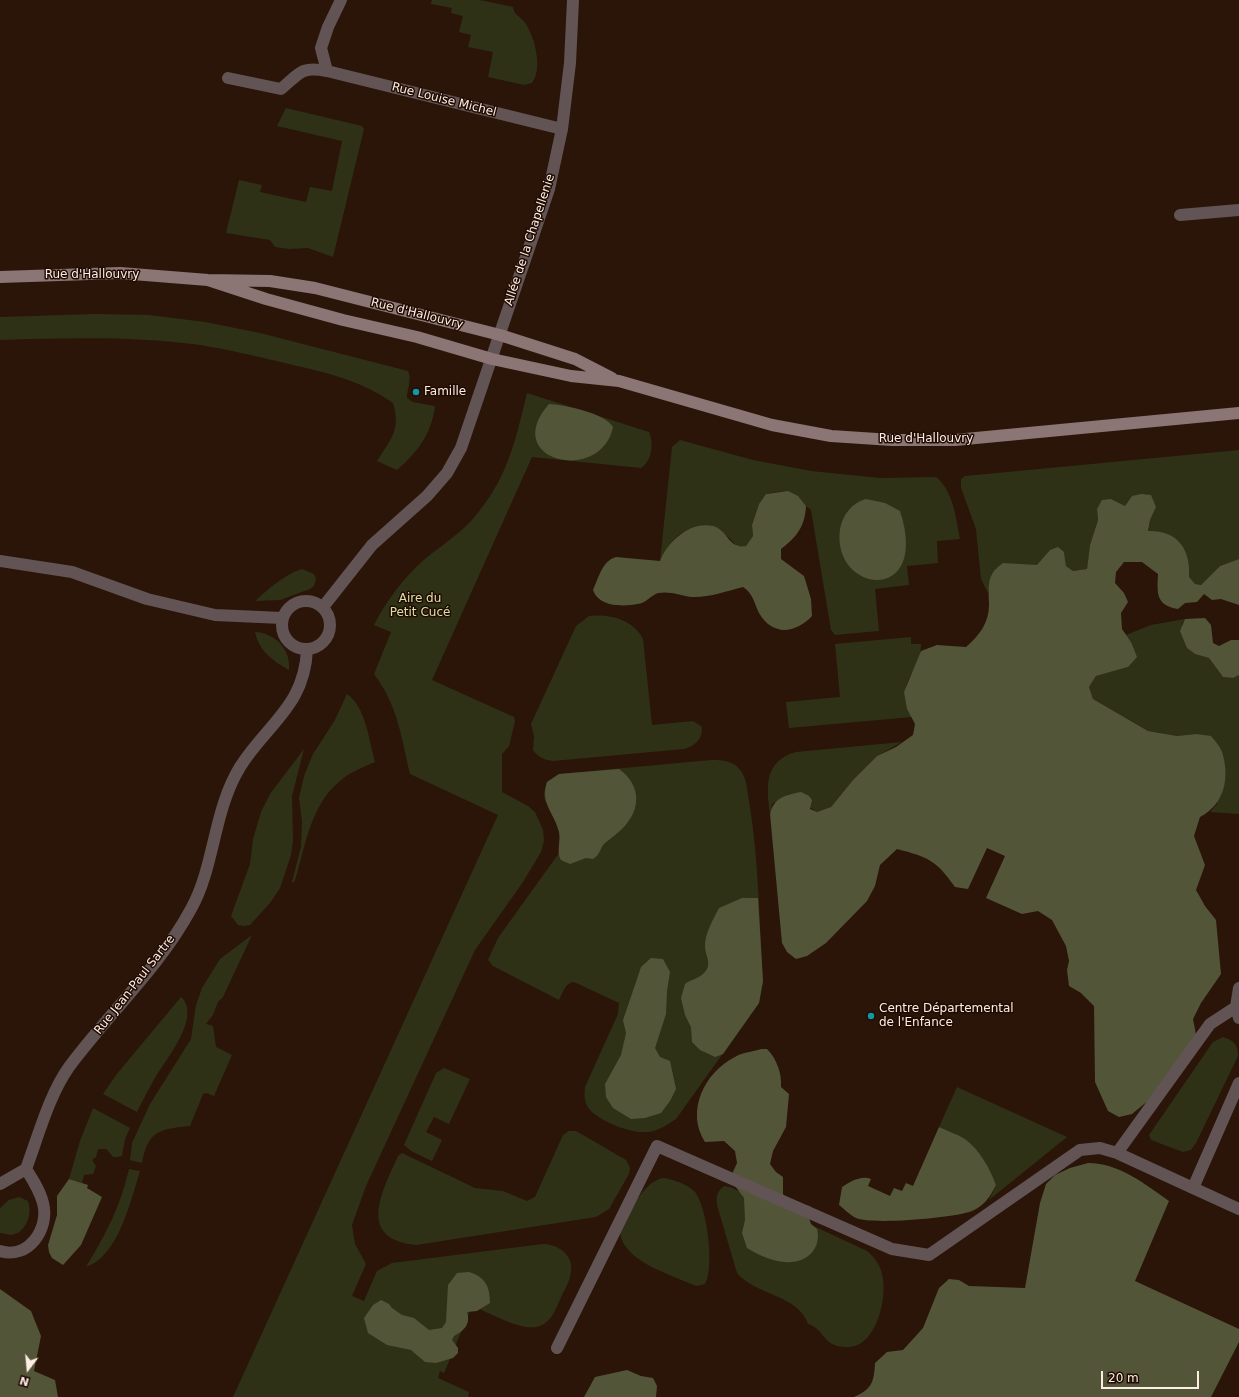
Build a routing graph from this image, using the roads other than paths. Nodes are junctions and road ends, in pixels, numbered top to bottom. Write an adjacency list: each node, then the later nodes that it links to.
1 (341, 0): 3 (street)
2 (573, 0): 5 (street, Allée de la Chapellenie)
3 (327, 71): 4 (street, Rue Louise Michel); 5 (street, Rue Louise Michel)
4 (228, 78)
5 (562, 129): 10 (street, Allée de la Chapellenie)
6 (1239, 210): 7 (street)
7 (1180, 215)
8 (0, 277): 9 (main road, Rue d'Hallouvry)
9 (208, 280): 10 (main road, Rue d'Hallouvry); 11 (main road, Rue d'Hallouvry)
10 (500, 335): 11 (street, Allée de la Chapellenie); 12 (main road, Rue d'Hallouvry)
11 (492, 359): 12 (main road, Rue d'Hallouvry); 15 (street)
12 (619, 381): 13 (main road, Rue d'Hallouvry)
13 (1239, 414)
14 (0, 561): 16 (street)
15 (323, 607): 16 (street); 17 (street)
16 (282, 618): 17 (street)
17 (307, 649): 22 (street, Rue Jean-Paul Sartre)
18 (1239, 988): 19 (street)
19 (1237, 1012): 21 (street)
20 (1239, 1083): 24 (street)
21 (1117, 1153): 24 (street); 27 (street)
22 (26, 1169): 23 (street); 26 (street)
23 (0, 1184)
24 (1193, 1188): 25 (street)
25 (1239, 1209)
26 (0, 1251)
27 (557, 1348)

